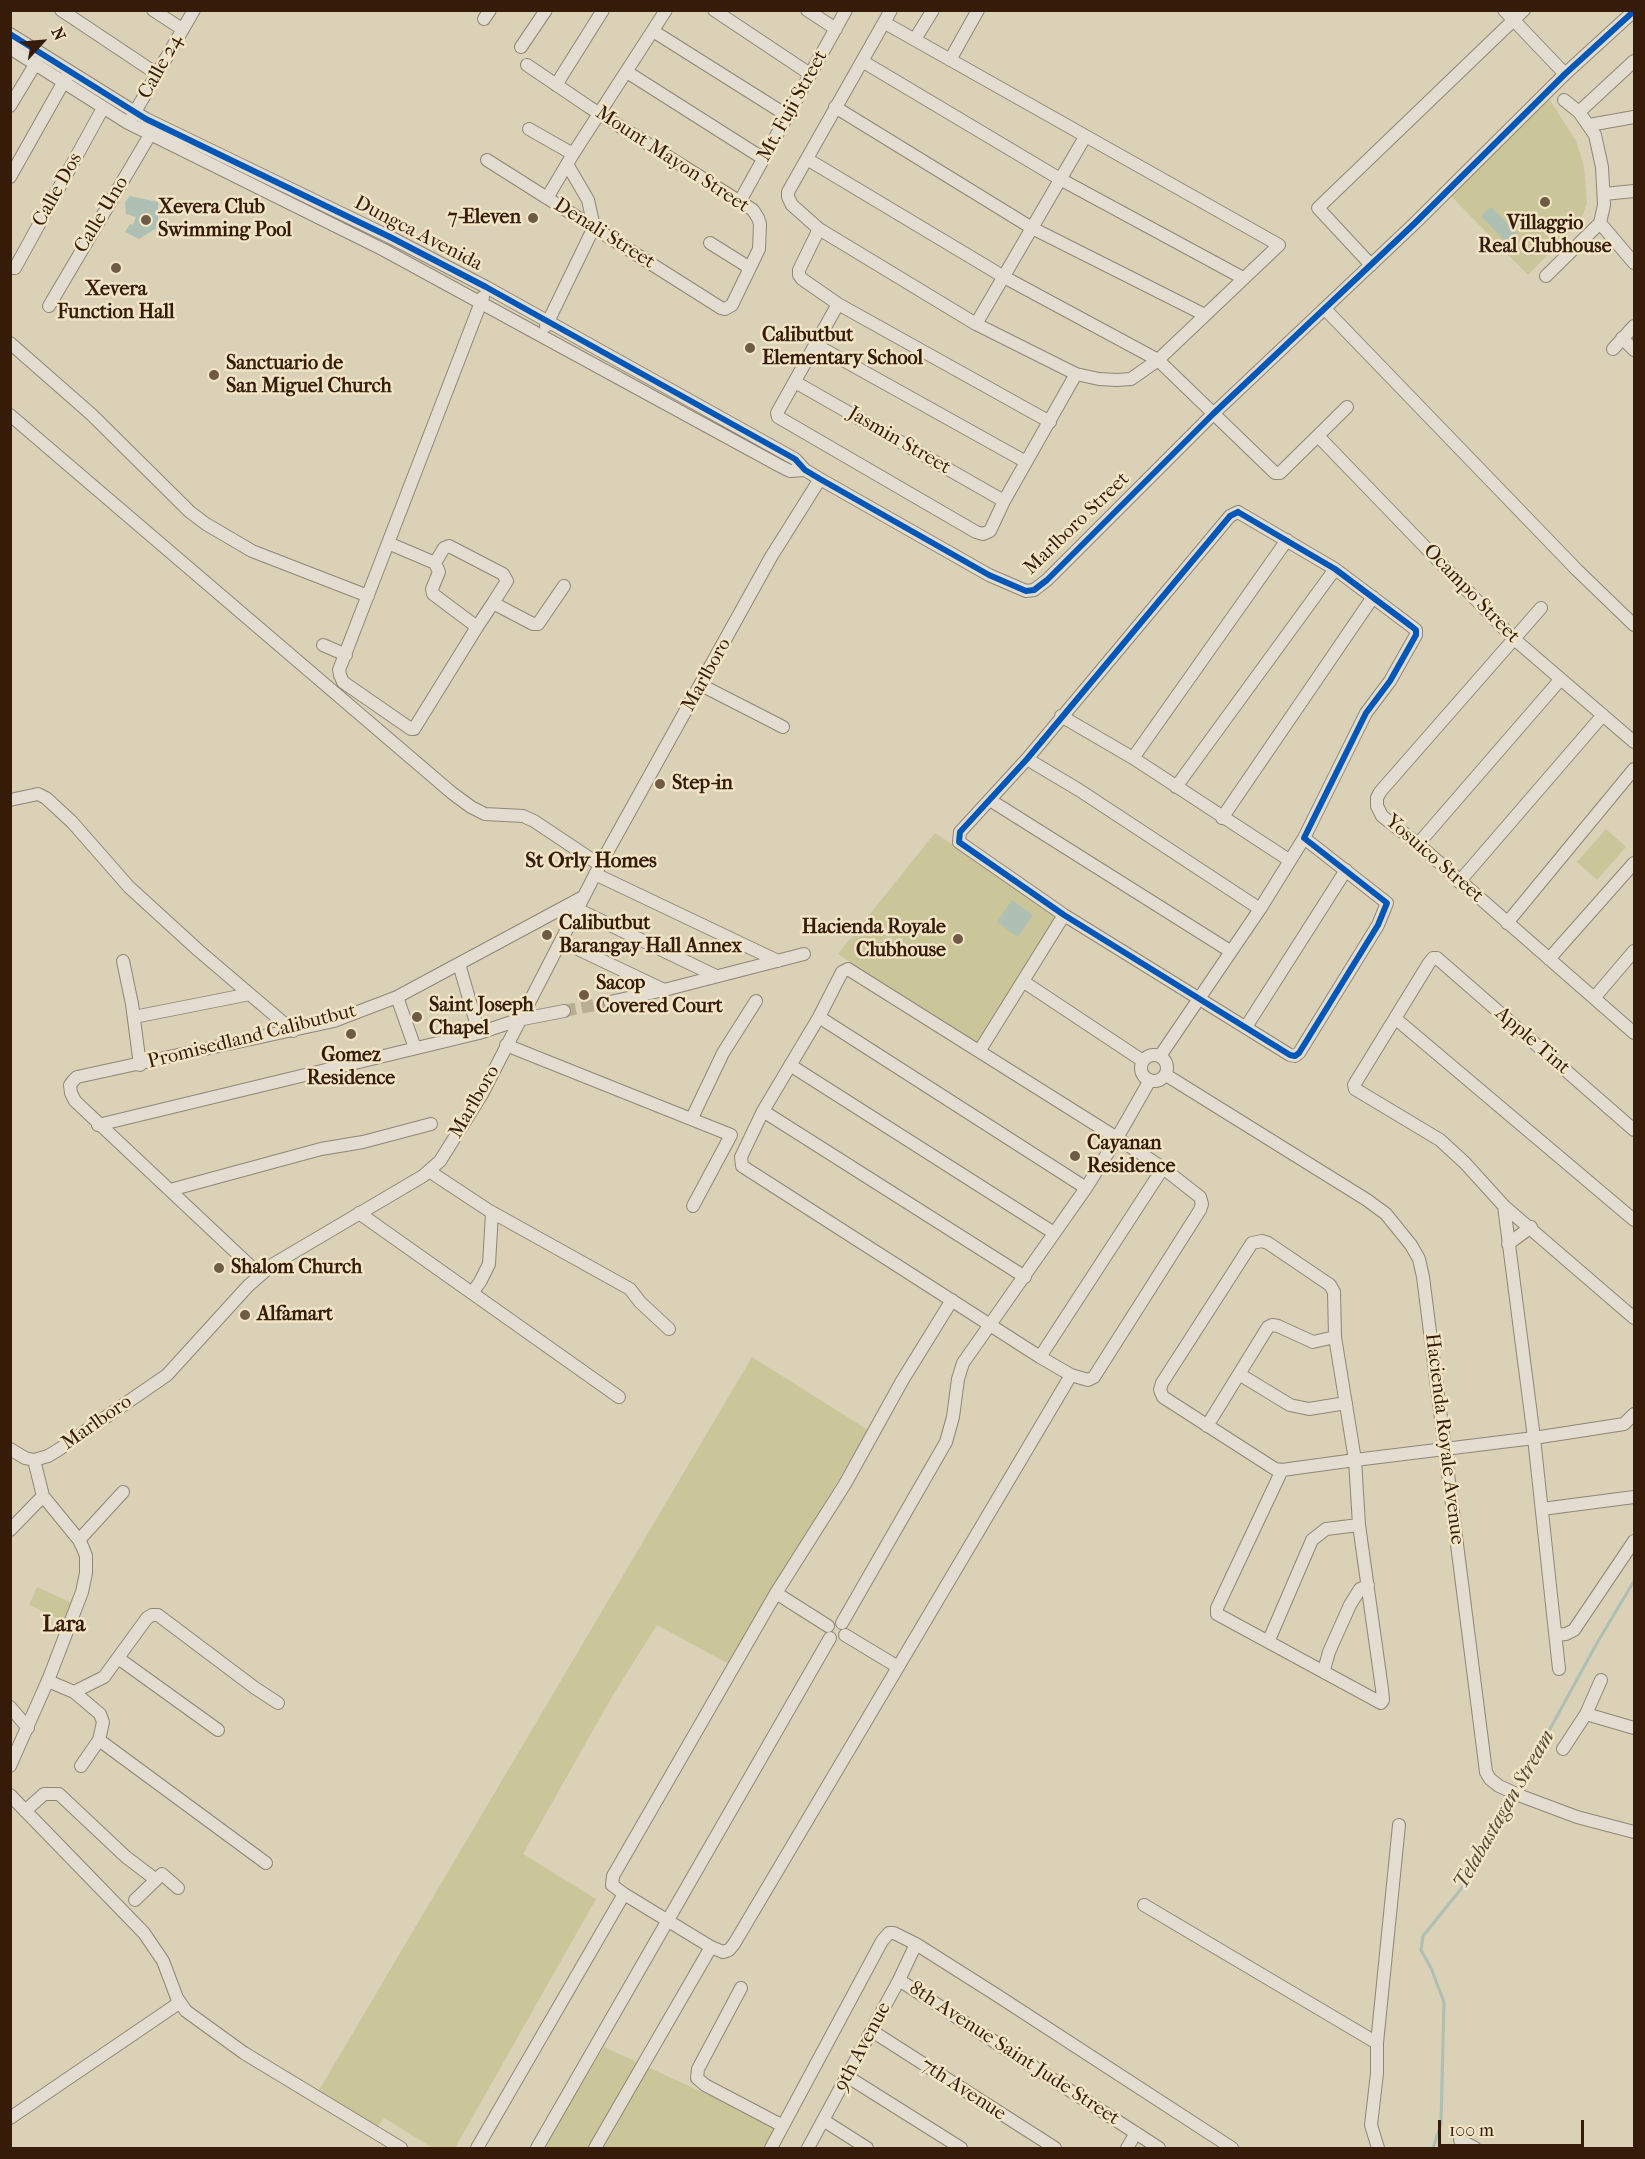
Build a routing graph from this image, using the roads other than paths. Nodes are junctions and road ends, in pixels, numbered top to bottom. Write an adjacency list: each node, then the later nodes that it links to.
1 (60, 10): 31 (street)
2 (153, 10): 18 (street)
3 (194, 10): 18 (street, Calle 24)
4 (546, 10): 23 (street)
5 (603, 10): 35 (street)
6 (666, 10): 20 (street)
7 (714, 10): 32 (street)
8 (807, 10): 19 (street)
9 (846, 10): 19 (street, Mt. Fuji Street)
10 (891, 10): 17 (street)
11 (933, 10): 22 (street)
12 (978, 10): 25 (street)
13 (1504, 10): 16 (street)
14 (1524, 10): 16 (street)
15 (1635, 11): 33 (street)
16 (1514, 20): 33 (street); 65 (street)
17 (885, 23): 22 (street); 26 (street)
18 (182, 29): 31 (street, Calle 24)
19 (836, 29): 32 (street, Mt. Fuji Street)
20 (653, 31): 30 (street); 42 (street)
21 (10, 34): 34 (street, Dungca Avenida)
22 (915, 39): 25 (street)
23 (521, 47)
24 (10, 48): 28 (street, Dungca Avenida)
25 (950, 60): 48 (street)
26 (862, 61): 38 (street); 54 (street)
27 (1635, 61): 40 (street)
28 (36, 63): 34 (street, Dungca Avenida); 37 (street)
29 (526, 65): 35 (street, Mount Mayon Street)
30 (627, 72): 41 (street); 50 (street)
31 (157, 74): 44 (street, Calle 24)
32 (810, 74): 42 (street, Mt. Fuji Street)
33 (1565, 74): 65 (street)
34 (67, 75): 39 (street, Dungca Avenida); 44 (street, Dungca Avenida); 53 (street)
35 (556, 85): 41 (street, Mount Mayon Street)
36 (1564, 100): 40 (street)
37 (10, 106)
38 (836, 107): 51 (street); 61 (street)
39 (103, 108): 44 (street, Dungca Avenida); 66 (street, Calle Dos)
40 (1579, 112): 45 (street)
41 (600, 113): 49 (street); 58 (street, Mount Mayon Street)
42 (788, 116): 50 (street, Mt. Fuji Street)
43 (1635, 117): 45 (street)
44 (132, 118): 46 (street, Dungca Avenida)
45 (1589, 125): 56 (street)
46 (153, 129): 71 (street, Dungca Avenida); 72 (street, Dungca Avenida); 74 (street, Calle Uno)
47 (529, 129): 49 (street)
48 (1085, 137): 54 (street); 70 (street)
49 (570, 159): 57 (street); 60 (street)
50 (764, 159): 58 (street, Mt. Fuji Street)
51 (807, 159): 62 (street); 69 (street)
52 (488, 160): 57 (street, Denali Street)
53 (10, 177)
54 (1060, 179): 61 (street); 70 (street)
55 (1635, 190): 56 (street)
56 (1604, 194): 59 (street)
57 (547, 198): 60 (street, Denali Street)
58 (740, 201): 67 (street, Mount Mayon Street)
59 (1600, 223): 64 (street); 68 (street)
60 (594, 228): 75 (street, Denali Street); 78 (street)
61 (1032, 228): 69 (street); 77 (street)
62 (819, 229): 73 (street); 79 (street)
63 (710, 243): 67 (street)
64 (1635, 263)
65 (1371, 265): 76 (street)
66 (10, 268)
67 (750, 268): 75 (street, Mount Mayon Street)
68 (1546, 276)
69 (1004, 277): 79 (street); 87 (street)
70 (1243, 278): 77 (street)
71 (486, 287): 72 (street); 78 (street, Dungca Avenida)
72 (481, 303): 81 (street, Dungca Avenida); 100 (street)
73 (838, 304): 84 (street); 93 (street)
74 (48, 306)
75 (721, 308)
76 (1325, 309): 91 (street); 108 (street)
77 (1205, 315): 87 (street)
78 (548, 321): 81 (street); 96 (street, Dungca Avenida)
79 (976, 324): 88 (street)
80 (1635, 326): 82 (street)
81 (541, 335): 96 (street, Dungca Avenida)
82 (1622, 338): 85 (street); 86 (street)
83 (10, 343): 104 (street)
84 (816, 345): 89 (street); 95 (street)
85 (1613, 349)
86 (1635, 350)
87 (1158, 360): 88 (street); 91 (street)
88 (1076, 374): 93 (street)
89 (795, 382): 98 (street, Jasmin Street); 98 (street)
90 (1347, 407): 94 (street)
91 (1213, 414): 94 (street); 97 (street, Marlboro Street)
92 (10, 415): 130 (street)
93 (1050, 422): 95 (street)
94 (1318, 436): 110 (street, Ocampo Street)
95 (1026, 462): 98 (street)
96 (805, 470): 97 (street, Dungca Avenida)
97 (820, 479): 114 (street, Marlboro)
98 (1004, 501)
99 (1287, 540): 102 (street); 116 (street); 119 (street)
100 (388, 543): 101 (street); 104 (street)
101 (435, 563): 106 (street); 109 (street)
102 (1335, 569): 105 (street); 122 (street)
103 (564, 586): 106 (street)
104 (368, 596): 112 (street)
105 (1373, 597): 125 (street); 126 (street)
106 (493, 603): 109 (street)
107 (1541, 608): 110 (street, Yosuico Street)
108 (1635, 625)
109 (477, 627): 112 (street)
110 (1513, 638): 113 (street, Ocampo Street); 127 (street, Yosuico Street)
111 (323, 645): 112 (street)
112 (346, 655)
113 (1560, 680): 115 (street, Ocampo Street); 127 (street)
114 (701, 685): 117 (street); 130 (street, Marlboro)
115 (1603, 715): 118 (street, Ocampo Street); 132 (street)
116 (1061, 717): 119 (street); 120 (street)
117 (783, 727)
118 (1635, 742)
119 (1132, 758): 122 (street)
120 (1027, 759): 124 (street); 135 (street)
121 (1635, 769): 137 (street)
122 (1176, 787): 125 (street)
123 (10, 800): 149 (street)
124 (990, 800): 136 (street); 139 (street)
125 (1222, 818): 128 (street)
126 (1304, 838): 128 (street); 131 (street)
127 (1418, 844): 132 (street, Yosuico Street)
128 (1289, 860): 135 (street)
129 (1635, 863): 142 (street)
130 (598, 869): 133 (street, Marlboro); 143 (street)
131 (1346, 870): 160 (street); 160 (street)
132 (1459, 882): 137 (street, Yosuico Street)
133 (584, 896): 134 (street, Marlboro); 145 (street, Promisedland Calibutbut)
134 (577, 909): 138 (street, Marlboro); 146 (street)
135 (1260, 909): 139 (street)
136 (1064, 915): 147 (street); 152 (street)
137 (1507, 923): 142 (street, Yosuico Street)
138 (561, 941): 148 (street); 159 (street, Marlboro)
139 (1230, 951): 152 (street)
140 (1635, 951): 151 (street)
141 (804, 954): 143 (street)
142 (1549, 959): 151 (street, Yosuico Street)
143 (778, 961): 146 (street)
144 (123, 962): 156 (street)
145 (459, 964): 150 (street, Promisedland Calibutbut); 162 (street)
146 (716, 976): 148 (street)
147 (1024, 982): 166 (street); 168 (street)
148 (664, 990): 154 (street)
149 (250, 994): 156 (street); 161 (street)
150 (398, 997): 161 (street, Promisedland Calibutbut); 165 (street)
151 (1594, 998): 163 (street, Yosuico Street)
152 (1201, 999): 160 (street); 167 (street)
153 (756, 1001): 174 (street)
154 (610, 1002)
155 (564, 1011): 159 (street)
156 (134, 1017): 169 (street)
157 (819, 1017): 166 (street); 170 (street); 181 (street)
158 (1396, 1019): 177 (street, Apple Tint); 184 (street); 187 (street)
159 (518, 1020): 162 (street); 164 (street, Marlboro)
160 (1246, 1027)
161 (293, 1031): 169 (street, Promisedland Calibutbut)
162 (479, 1033): 165 (street)
163 (1635, 1033)
164 (506, 1045): 174 (street); 180 (street, Marlboro)
165 (415, 1048): 176 (street)
166 (980, 1050): 178 (street)
167 (1160, 1056): 168 (street); 171 (street)
168 (1143, 1061): 172 (street)
169 (140, 1065): 176 (street, Promisedland Calibutbut)
170 (790, 1065): 173 (street); 189 (street)
171 (1166, 1075): 172 (street); 208 (street, Hacienda Royale Avenue)
172 (1150, 1080): 178 (street)
173 (763, 1111): 192 (street); 194 (street)
174 (692, 1118): 183 (street)
175 (431, 1124): 182 (street)
176 (98, 1125): 182 (street, Promisedland Calibutbut)
177 (1635, 1130)
178 (1117, 1138): 179 (street); 181 (street)
179 (1163, 1168): 199 (street); 201 (street)
180 (429, 1171): 185 (street, Marlboro); 186 (street)
181 (1086, 1188): 189 (street)
182 (170, 1190): 191 (street, Promisedland Calibutbut)
183 (693, 1206)
184 (1504, 1206): 188 (street); 190 (street)
185 (359, 1213): 191 (street, Marlboro); 193 (street)
186 (492, 1213): 193 (street); 197 (street)
187 (1635, 1220)
188 (1531, 1227): 190 (street); 195 (street)
189 (1054, 1233): 192 (street)
190 (1508, 1244): 206 (street)
191 (260, 1275): 209 (street, Marlboro)
192 (1024, 1277): 196 (street)
193 (472, 1293): 202 (street)
194 (952, 1300): 196 (street); 221 (street)
195 (1635, 1318)
196 (989, 1324): 199 (street); 222 (street)
197 (669, 1329)
198 (1335, 1337): 200 (street); 203 (street); 205 (street)
199 (1040, 1357): 201 (street)
200 (1239, 1374): 203 (street); 205 (street)
201 (1071, 1375): 227 (street)
202 (619, 1397)
203 (1346, 1403): 210 (street)
204 (1635, 1414): 206 (street)
205 (1207, 1426): 211 (street)
206 (1534, 1438): 208 (street); 215 (street)
207 (10, 1449): 209 (street)
208 (1445, 1450): 210 (street); 246 (street, Hacienda Royale Avenue)
209 (34, 1460): 213 (street)
210 (1355, 1460): 211 (street); 216 (street)
211 (1282, 1470): 225 (street)
212 (123, 1492): 218 (street)
213 (43, 1496): 217 (street); 218 (street)
214 (1635, 1497): 215 (street)
215 (1542, 1509): 224 (street)
216 (1359, 1525): 220 (street); 225 (street)
217 (10, 1530)
218 (79, 1540): 231 (street)
219 (1635, 1541): 224 (street)
220 (1368, 1585): 229 (street); 229 (street)
221 (776, 1593): 223 (street); 250 (street)
222 (843, 1629): 223 (street); 227 (street)
223 (829, 1632): 253 (street)
224 (1556, 1635): 228 (street)
225 (1269, 1640): 229 (street)
226 (118, 1658): 232 (street); 233 (street); 238 (street)
227 (898, 1667): 255 (street)
228 (1559, 1669)
229 (1324, 1670)
230 (1601, 1680): 235 (street)
231 (48, 1681): 232 (street); 236 (street)
232 (74, 1692): 239 (street)
233 (278, 1703)
234 (10, 1707): 236 (street)
235 (1586, 1714): 237 (street); 240 (street)
236 (28, 1728): 241 (street)
237 (1635, 1728)
238 (218, 1730)
239 (99, 1740): 242 (street); 247 (street)
240 (1563, 1749)
241 (10, 1766)
242 (81, 1766)
243 (10, 1795): 244 (street)
244 (25, 1811): 248 (street); 258 (street)
245 (1399, 1826): 260 (street)
246 (1635, 1833)
247 (266, 1863)
248 (155, 1879): 249 (street); 251 (street)
249 (178, 1888)
250 (624, 1894): 253 (street); 267 (street)
251 (135, 1900)
252 (1144, 1905): 260 (street)
253 (667, 1919): 255 (street); 268 (street)
254 (916, 1944): 256 (street, 9th Avenue); 264 (street); 277 (street)
255 (711, 1947): 269 (street)
256 (899, 1980): 259 (street, 9th Avenue); 265 (street, 8th Avenue Saint Jude Street)
257 (741, 1988): 264 (street)
258 (179, 2003): 262 (street); 266 (street)
259 (872, 2031): 261 (street, 9th Avenue); 274 (street, 7th Avenue)
260 (1377, 2043): 278 (street)
261 (848, 2076): 263 (street, 9th Avenue); 273 (street)
262 (10, 2118)
263 (822, 2120): 271 (street, 9th Avenue); 272 (street)
264 (783, 2126): 270 (street)
265 (1136, 2133): 275 (street); 276 (street, 8th Avenue Saint Jude Street)
266 (401, 2148)
267 (477, 2148)
268 (537, 2148)
269 (595, 2148)
270 (771, 2148)
271 (808, 2148)
272 (867, 2148)
273 (961, 2148)
274 (1055, 2148)
275 (1126, 2148)
276 (1159, 2148)
277 (1232, 2148)
278 (1377, 2148)

